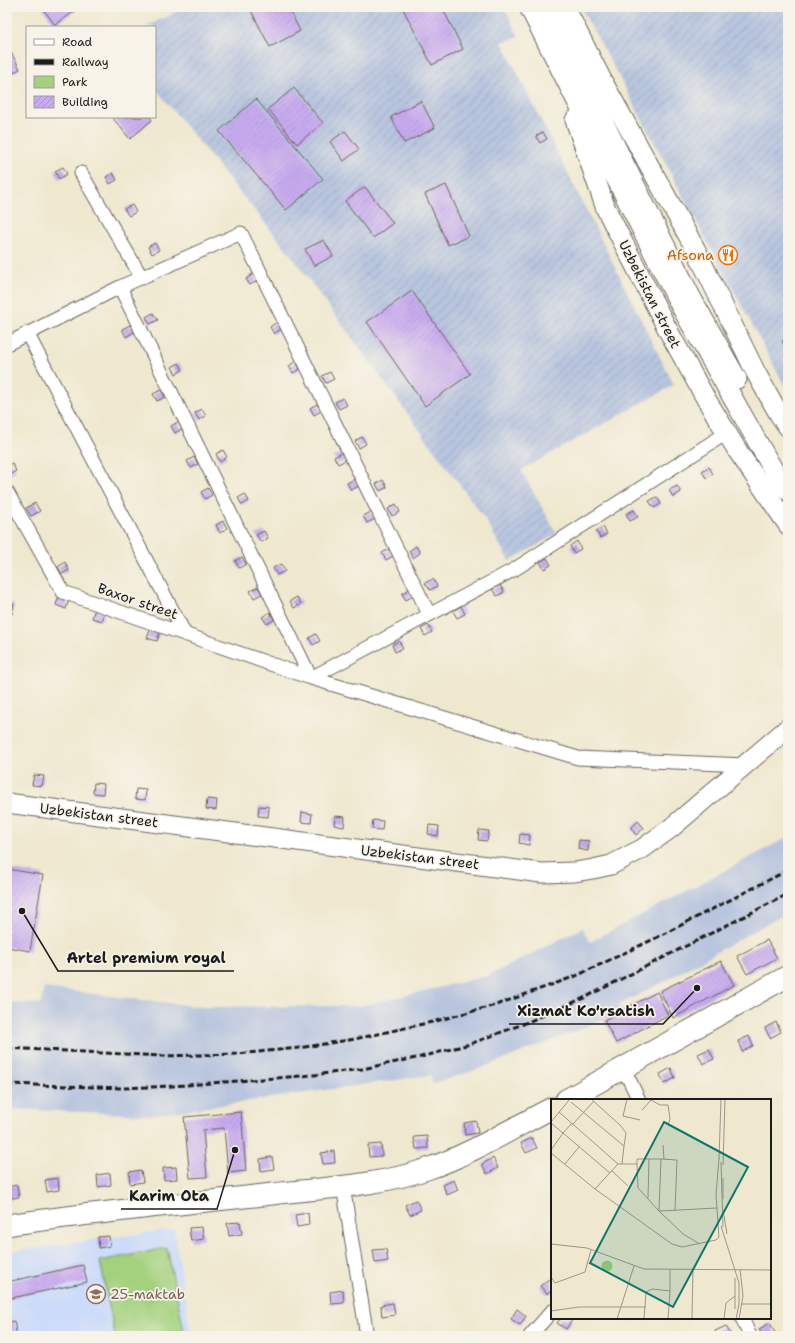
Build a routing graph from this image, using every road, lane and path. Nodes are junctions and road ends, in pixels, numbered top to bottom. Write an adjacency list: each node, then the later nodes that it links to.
1 (529, 7): 4 (main road, Uzbekistan street)
2 (546, 7): 5 (main road, Uzbekistan street)
3 (565, 7): 6 (main road)
4 (548, 45): 13 (main road, Uzbekistan street); 14 (main road, Uzbekistan street)
5 (581, 76): 6 (main road); 14 (main road, Uzbekistan street)
6 (604, 82): 12 (main road)
7 (81, 172): 8 (street)
8 (142, 278): 9 (street); 17 (street)
9 (120, 287): 10 (street); 19 (street)
10 (27, 333): 11 (street); 18 (street)
11 (7, 344)
12 (788, 427)
13 (728, 432): 16 (main road, Uzbekistan street); 17 (street)
14 (786, 478)
15 (7, 492): 18 (street, Baxor street)
16 (788, 525)
17 (429, 614): 19 (street)
18 (185, 634): 19 (street, Baxor street)
19 (310, 678): 22 (street, Baxor street)
20 (788, 728): 22 (main road, Uzbekistan street)
21 (788, 740): 24 (main road, Uzbekistan street)
22 (746, 765): 23 (main road, Uzbekistan street)
23 (7, 803)
24 (7, 816)
25 (788, 977): 26 (main road)
26 (624, 1069): 27 (main road); 28 (street)
27 (568, 1099)
28 (639, 1099)
29 (551, 1109): 30 (main road)
30 (343, 1186): 31 (main road); 34 (street)
31 (7, 1224)
32 (551, 1312): 35 (street)
33 (742, 1319): 36 (street)
34 (367, 1336)
35 (530, 1336)
36 (750, 1336)

